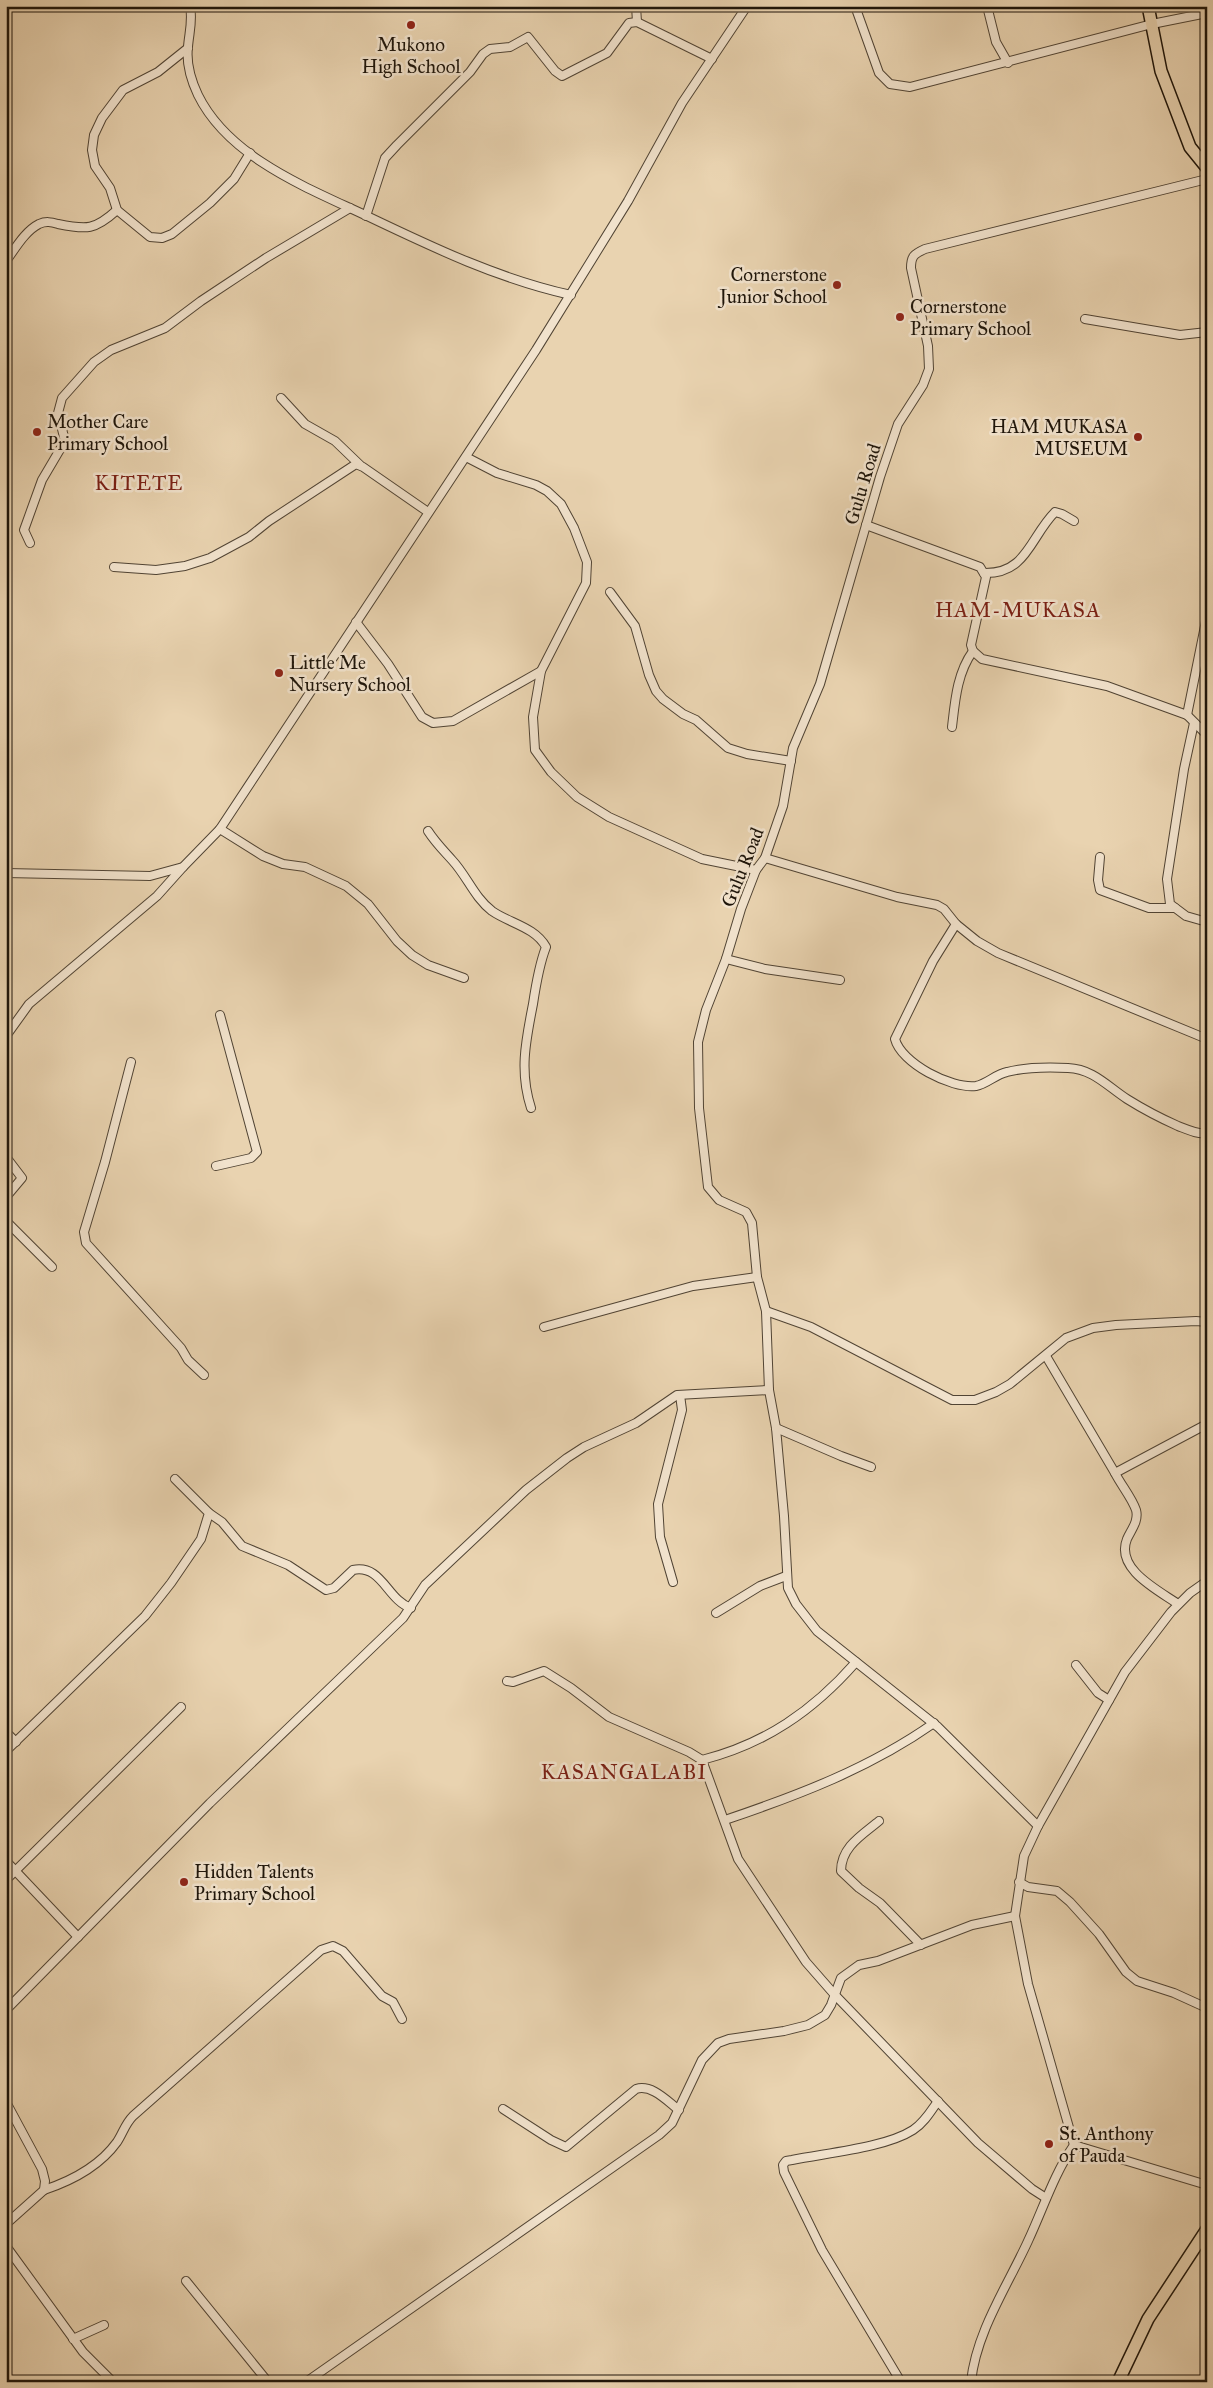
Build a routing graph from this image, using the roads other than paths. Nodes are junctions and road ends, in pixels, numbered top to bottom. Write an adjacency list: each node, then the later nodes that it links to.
1 (190, 6): 10 (street)
2 (636, 6): 8 (street)
3 (748, 6): 11 (street)
4 (855, 6): 12 (street)
5 (987, 6): 12 (street)
6 (1148, 6): 9 (main road)
7 (1207, 13): 9 (street)
8 (637, 22): 11 (street); 18 (street)
9 (1152, 24): 12 (street); 14 (main road)
10 (188, 48): 13 (street); 17 (street)
11 (712, 59): 20 (street)
12 (1008, 62)
13 (250, 153): 16 (street); 17 (street)
14 (1207, 168)
15 (1207, 179): 28 (street, Gulu Road)
16 (350, 208): 18 (street); 29 (street)
17 (117, 210): 19 (street)
18 (366, 216): 20 (street)
19 (6, 261)
20 (572, 295): 24 (street)
21 (1085, 319): 22 (street)
22 (1207, 332)
23 (281, 398): 25 (street)
24 (466, 457): 26 (street); 36 (street)
25 (360, 466): 26 (street); 30 (street)
26 (428, 512): 34 (street)
27 (1074, 521): 31 (street)
28 (866, 525): 31 (street); 41 (street, Gulu Road)
29 (30, 543)
30 (114, 567)
31 (984, 573): 35 (street)
32 (610, 592): 41 (street)
33 (1207, 616): 37 (street)
34 (356, 622): 36 (street); 42 (street)
35 (973, 651): 37 (street); 39 (street)
36 (541, 671): 47 (street)
37 (1187, 715): 38 (street)
38 (1194, 723): 40 (street); 49 (street)
39 (952, 727)
40 (1207, 735)
41 (791, 760): 45 (street, Gulu Road)
42 (220, 829): 46 (street); 53 (street)
43 (428, 830): 59 (street)
44 (1100, 857): 49 (street)
45 (765, 858): 47 (street, Gulu Road); 51 (street)
46 (183, 867): 48 (street); 56 (street)
47 (756, 870): 52 (street, Gulu Road)
48 (6, 873)
49 (1175, 908): 50 (street)
50 (1207, 922)
51 (956, 924): 57 (street); 60 (street)
52 (726, 960): 54 (street); 66 (street, Gulu Road)
53 (464, 978)
54 (840, 980)
55 (220, 1015): 62 (street)
56 (6, 1036)
57 (1207, 1039)
58 (131, 1062): 71 (street)
59 (531, 1108)
60 (1207, 1133)
61 (6, 1157): 63 (street)
62 (216, 1166)
63 (6, 1197)
64 (6, 1221): 65 (street)
65 (52, 1267)
66 (757, 1277): 67 (street, Gulu Road); 69 (street)
67 (766, 1310): 70 (street); 72 (street, Gulu Road)
68 (1207, 1322): 70 (street)
69 (544, 1327)
70 (1046, 1356): 77 (street)
71 (204, 1376)
72 (769, 1390): 73 (street); 75 (street, Gulu Road)
73 (680, 1395): 81 (street); 84 (street)
74 (1207, 1424): 77 (street)
75 (776, 1428): 76 (street); 80 (street, Gulu Road)
76 (871, 1467)
77 (1115, 1473): 83 (street)
78 (175, 1479): 79 (street)
79 (209, 1513): 84 (street); 93 (street)
80 (786, 1576): 85 (street); 86 (street, Gulu Road)
81 (673, 1582)
82 (1207, 1582): 83 (street)
83 (1178, 1604): 89 (street)
84 (412, 1608): 104 (street)
85 (716, 1613)
86 (856, 1662): 91 (street, Gulu Road); 95 (street)
87 (1076, 1665): 89 (street)
88 (507, 1681): 95 (street)
89 (1109, 1700): 98 (street)
90 (181, 1707): 100 (street)
91 (934, 1723): 96 (street); 98 (street, Gulu Road)
92 (6, 1732): 93 (street)
93 (16, 1742): 94 (street)
94 (6, 1751)
95 (702, 1760): 96 (street)
96 (725, 1820): 106 (street)
97 (879, 1821): 105 (street)
98 (1038, 1826): 102 (street)
99 (6, 1860): 100 (street)
100 (16, 1870): 101 (street); 104 (street)
101 (6, 1880)
102 (1019, 1882): 103 (street); 107 (street)
103 (1015, 1916): 105 (street); 114 (street)
104 (78, 1937): 108 (street)
105 (921, 1944): 106 (street)
106 (834, 1994): 110 (street); 113 (street)
107 (1207, 2008)
108 (6, 2010)
109 (402, 2019): 116 (street)
110 (938, 2100): 117 (street); 127 (street)
111 (6, 2102): 116 (street)
112 (503, 2108): 113 (street)
113 (679, 2110): 126 (street)
114 (1074, 2145): 115 (street); 117 (street)
115 (1207, 2186)
116 (44, 2190): 118 (street)
117 (1046, 2198): 128 (street)
118 (6, 2224)
119 (1207, 2230): 129 (main road)
120 (6, 2246): 123 (street)
121 (186, 2281): 125 (street)
122 (104, 2325): 123 (street)
123 (73, 2339): 124 (street)
124 (114, 2382)
125 (268, 2382)
126 (306, 2382)
127 (901, 2382)
128 (971, 2382)
129 (1118, 2382)

